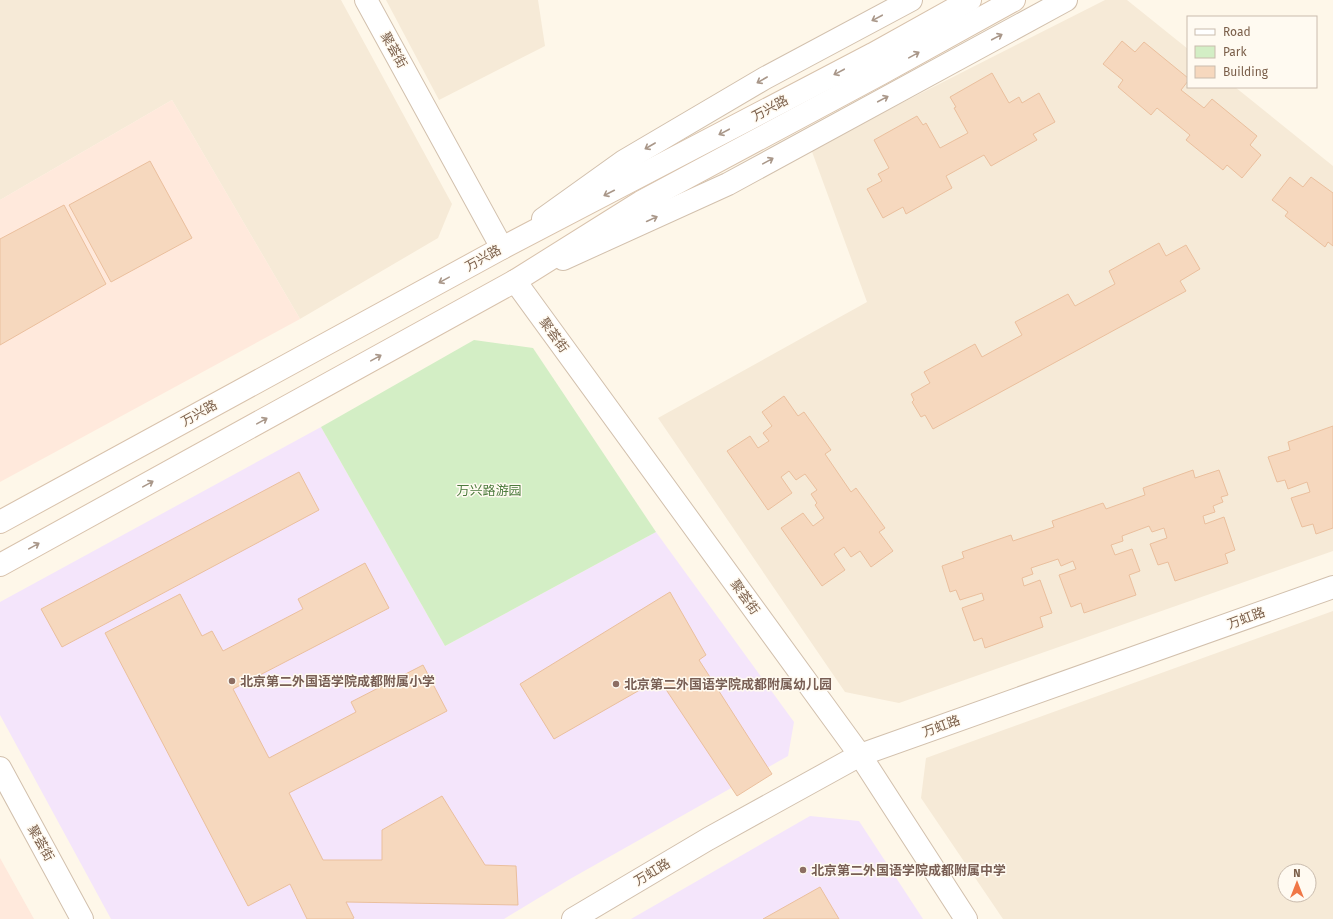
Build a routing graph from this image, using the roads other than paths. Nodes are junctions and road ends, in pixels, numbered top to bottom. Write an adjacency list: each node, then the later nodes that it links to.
1 (366, 0): 6 (street, 聚荟街)
2 (911, 0): 6 (street, one-way to 6)
3 (970, 0): 6 (street, 万兴路, one-way to 6)
4 (1014, 0): 7 (street, one-way to 4)
5 (1066, 0): 7 (street, one-way to 5)
6 (502, 248): 8 (street, 万兴路, one-way to 8)
7 (514, 281): 9 (street, one-way to 7); 11 (street, 聚荟街)
8 (0, 522)
9 (0, 565)
10 (1333, 587): 11 (street, 万虹路)
11 (860, 755): 14 (street, 万虹路); 15 (street, 聚荟街)
12 (0, 768): 13 (street, 聚荟街)
13 (82, 919)
14 (573, 919)
15 (966, 919)

